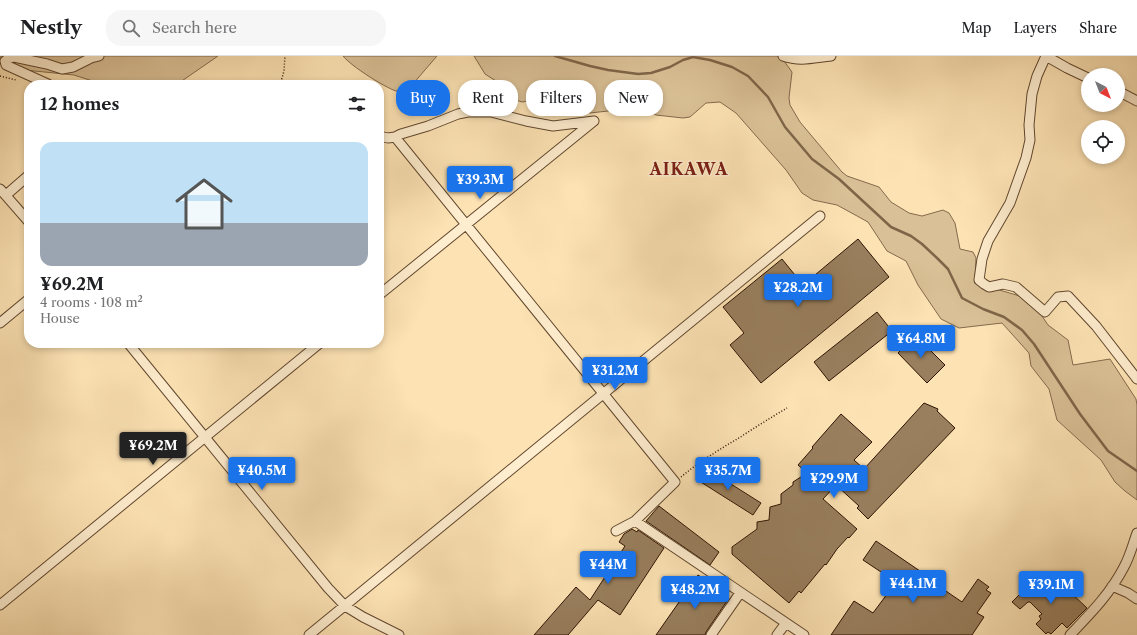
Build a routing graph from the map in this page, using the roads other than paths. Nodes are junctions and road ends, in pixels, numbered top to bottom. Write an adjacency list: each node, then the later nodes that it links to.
1 (99, 56): 6 (street)
2 (782, 56): 3 (street)
3 (831, 56)
4 (1046, 56): 5 (street); 21 (street)
5 (1081, 75)
6 (39, 80)
7 (1125, 95): 8 (street)
8 (1137, 101)
9 (384, 137): 10 (street)
10 (395, 137): 15 (street); 15 (street)
11 (24, 178): 12 (street)
12 (3, 192): 13 (street)
13 (24, 216)
14 (820, 216): 22 (street)
15 (466, 225): 16 (street); 22 (street)
16 (384, 291)
17 (24, 303): 18 (street)
18 (0, 323)
19 (132, 348): 23 (street)
20 (314, 348): 23 (street)
21 (1137, 379)
22 (604, 394): 24 (street); 31 (street)
23 (204, 437): 30 (street); 31 (street)
24 (635, 521): 25 (street); 28 (street)
25 (616, 531)
26 (1137, 532): 27 (street)
27 (1112, 586): 29 (street); 38 (street)
28 (740, 592): 32 (street); 35 (street)
29 (1137, 599)
30 (0, 605)
31 (345, 606): 33 (street); 34 (street)
32 (786, 623): 36 (street); 37 (street)
33 (309, 635)
34 (399, 635)
35 (711, 635)
36 (778, 635)
37 (804, 635)
38 (1070, 635)

